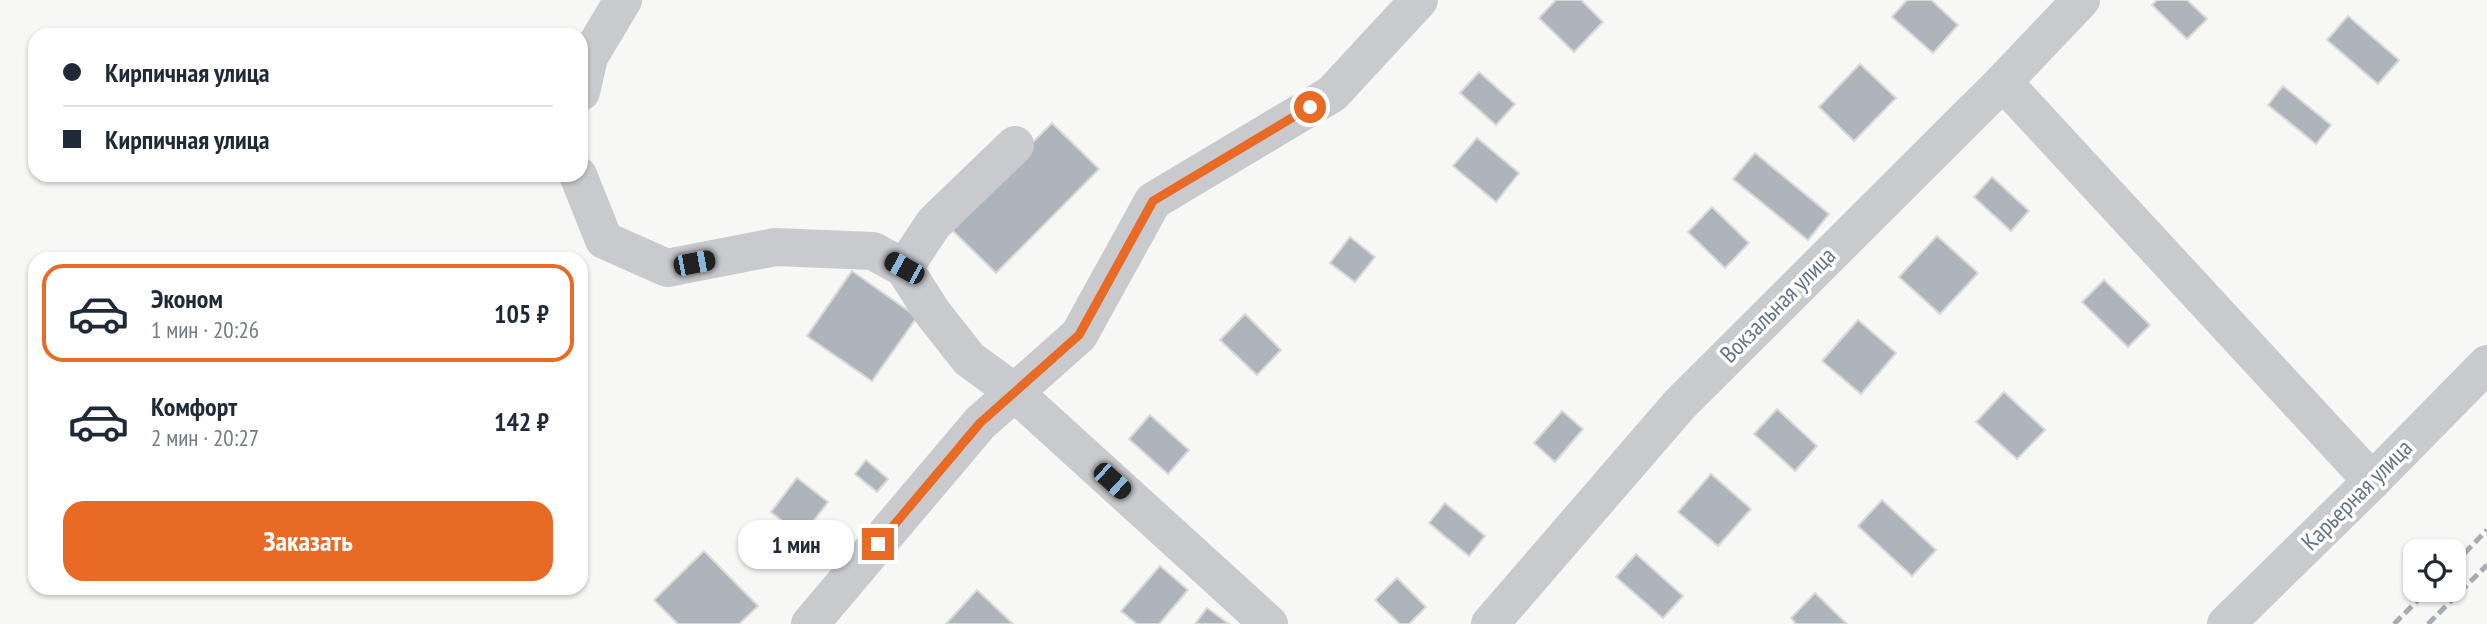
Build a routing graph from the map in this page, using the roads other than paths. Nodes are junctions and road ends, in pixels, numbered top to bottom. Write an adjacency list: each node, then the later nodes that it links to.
1 (624, 0): 4 (street)
2 (1419, 0): 10 (street)
3 (2081, 0): 5 (street, Вокзальная улица)
4 (588, 61)
5 (2003, 82): 11 (street); 14 (street, Вокзальная улица)
6 (1015, 145): 8 (street)
7 (581, 182): 8 (street)
8 (904, 268): 10 (street)
9 (2487, 364): 11 (street, Карьерная улица)
10 (1014, 392): 12 (street); 13 (street)
11 (2372, 481): 15 (street, Карьерная улица)
12 (810, 624)
13 (1269, 624)
14 (1490, 624)
15 (2226, 624)

